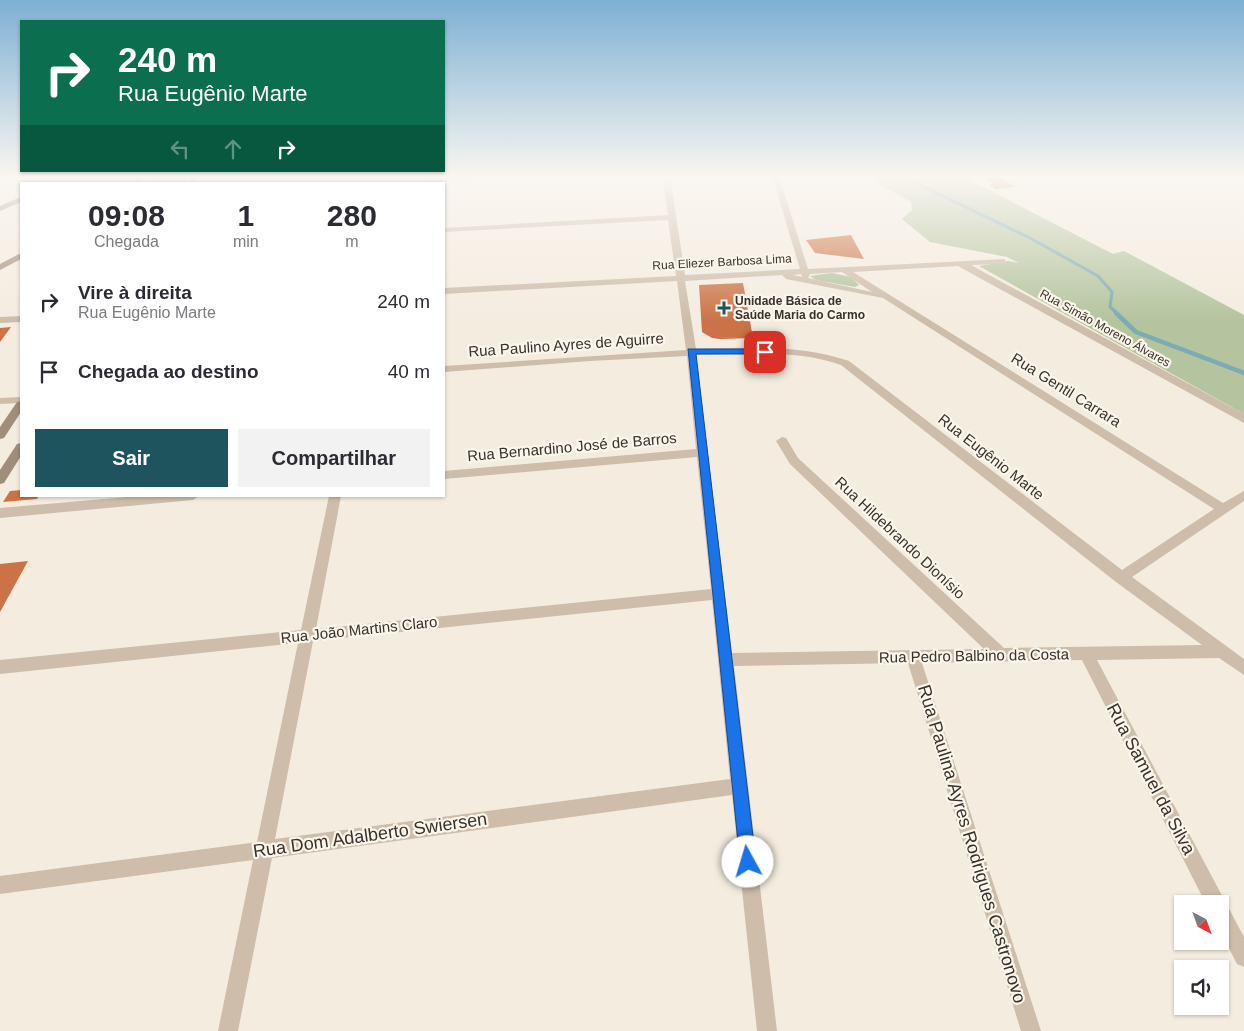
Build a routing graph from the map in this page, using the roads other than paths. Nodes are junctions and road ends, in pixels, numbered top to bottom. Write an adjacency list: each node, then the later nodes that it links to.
1 (540, 224): 4 (street)
2 (673, 224): 13 (street)
3 (790, 224): 11 (street)
4 (445, 230)
5 (20, 257): 8 (main road)
6 (1002, 261): 7 (street, Rua Eliezer Barbosa Lima)
7 (953, 263): 10 (street, Rua Eliezer Barbosa Lima); 24 (street, Rua Simão Moreno Álvares)
8 (0, 267)
9 (843, 268): 10 (street, Rua Eliezer Barbosa Lima); 11 (street, Rua Eliezer Barbosa Lima); 16 (street, Rua Gentil Carrara)
10 (862, 268): 16 (street, Rua Gentil Carrara)
11 (804, 270): 12 (street, Rua Eliezer Barbosa Lima); 14 (street)
12 (770, 272): 13 (street, Rua Eliezer Barbosa Lima); 14 (street, Rua Gentil Carrara)
13 (681, 277): 15 (street, Rua Eliezer Barbosa Lima); 19 (street)
14 (812, 281): 16 (street, Rua Gentil Carrara)
15 (445, 291)
16 (891, 298): 34 (street, Rua Gentil Carrara)
17 (20, 319): 18 (street)
18 (0, 320)
19 (691, 351): 20 (street, Rua Paulino Ayres de Aguirre); 28 (street); 36 (street, Rua Eugênio Marte)
20 (445, 369)
21 (20, 400): 22 (street)
22 (0, 401)
23 (20, 405): 25 (main road)
24 (1244, 419)
25 (0, 435)
26 (782, 441): 41 (street, Rua Hildebrando Dionísio)
27 (20, 449): 30 (main road)
28 (702, 452): 29 (street, Rua Bernardino José de Barros); 37 (street)
29 (445, 474)
30 (0, 480)
31 (1244, 495): 34 (street)
32 (182, 497): 35 (street)
33 (335, 497): 38 (street)
34 (1224, 508): 36 (street)
35 (0, 513)
36 (1121, 578): 39 (street, Rua Eugênio Marte)
37 (718, 594): 38 (street, Rua João Martins Claro); 43 (street)
38 (307, 636): 44 (street, Rua João Martins Claro); 47 (street)
39 (1222, 652): 40 (street, Rua Pedro Balbino da Costa); 45 (street, Rua Eugênio Marte)
40 (1086, 654): 41 (street, Rua Pedro Balbino da Costa); 49 (street, Rua Samuel da Silva)
41 (1001, 655): 42 (street, Rua Pedro Balbino da Costa)
42 (913, 657): 43 (street, Rua Pedro Balbino da Costa); 54 (street, Rua Paulina Ayres Rodrigues Castronovo)
43 (726, 660): 46 (street)
44 (0, 667)
45 (1244, 668)
46 (740, 786): 47 (street, Rua Dom Adalberto Swiersen); 53 (street)
47 (264, 850): 48 (street, Rua Dom Adalberto Swiersen); 52 (street)
48 (0, 885)
49 (1211, 895)
50 (1229, 928): 51 (street)
51 (1244, 957)
52 (228, 1031)
53 (767, 1031)
54 (1031, 1031)

